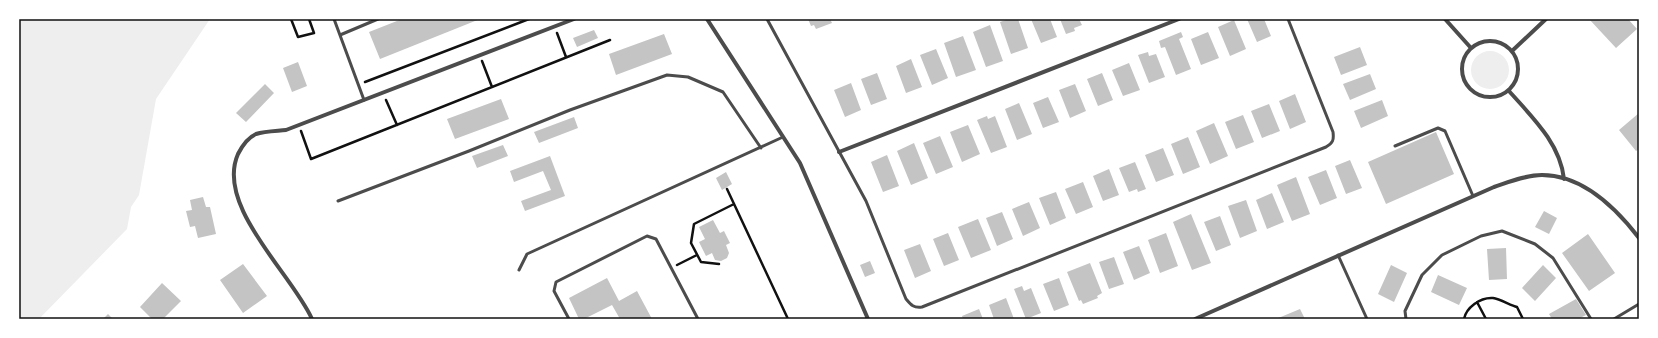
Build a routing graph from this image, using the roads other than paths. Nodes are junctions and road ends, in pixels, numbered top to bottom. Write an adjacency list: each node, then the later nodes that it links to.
1 (335, 19): 10 (lane)
2 (378, 19): 10 (lane)
3 (573, 19): 14 (street)
4 (707, 19): 15 (street)
5 (767, 19): 18 (lane)
6 (1179, 19): 18 (street)
7 (1288, 19): 18 (lane)
8 (1445, 19): 11 (street)
9 (1546, 19): 12 (street)
10 (340, 35): 14 (lane)
11 (1471, 48): 12 (street); 13 (street)
12 (1512, 51): 13 (street)
13 (1508, 91): 19 (street)
14 (364, 100): 26 (street)
15 (783, 137): 17 (lane); 29 (street)
16 (1395, 146): 20 (lane)
17 (761, 148): 21 (lane); 24 (lane)
18 (840, 152)
19 (1564, 179): 20 (street); 22 (street)
20 (1473, 196): 23 (street)
21 (338, 201)
22 (1639, 238)
23 (1337, 255): 30 (street); 31 (lane)
24 (519, 270)
25 (1639, 304): 34 (lane)
26 (312, 319)
27 (569, 319): 28 (lane)
28 (698, 319)
29 (868, 319)
30 (1195, 319)
31 (1367, 319)
32 (1406, 319): 33 (lane)
33 (1591, 319)
34 (1614, 319)

